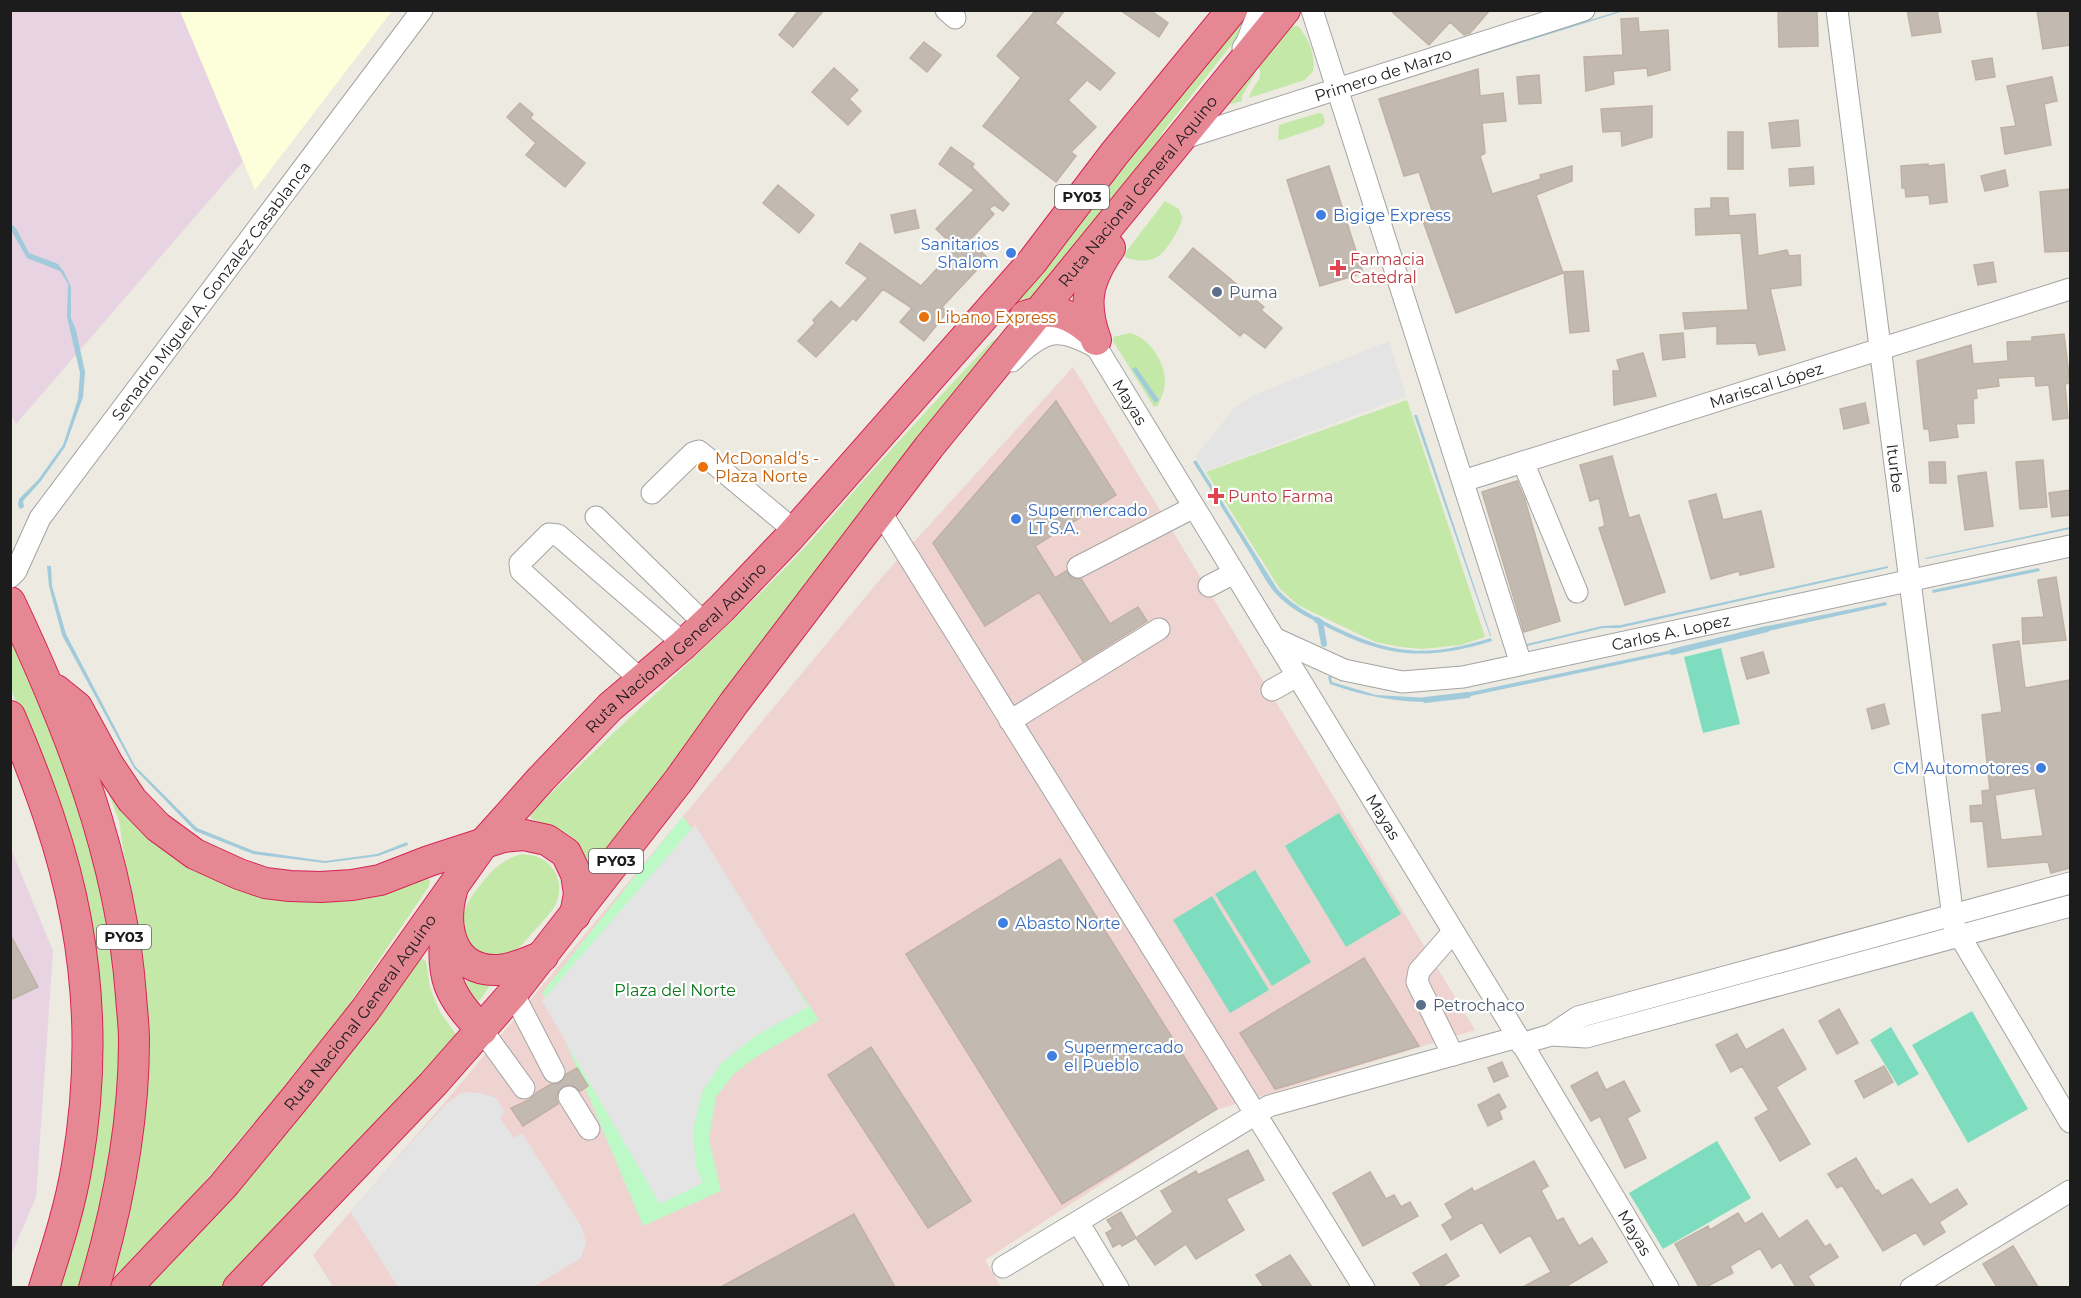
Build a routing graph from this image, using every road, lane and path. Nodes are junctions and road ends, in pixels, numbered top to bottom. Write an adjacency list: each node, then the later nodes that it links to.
1 (422, 10): 29 (street, Senadro Miguel A. Gonzalez Casablanca)
2 (1217, 10): 11 (highway)
3 (1232, 10): 11 (highway, Ruta Nacional General Aquino / PY03)
4 (1259, 10): 12 (street)
5 (1285, 10): 10 (highway, Ruta Nacional General Aquino / PY03)
6 (1312, 10): 9 (street)
7 (1584, 10): 9 (street, Primero de Marzo)
8 (1837, 10): 16 (street, Iturbe)
9 (1337, 89): 10 (street, Primero de Marzo); 20 (street)
10 (1181, 139): 12 (highway, Ruta Nacional General Aquino / PY03)
11 (1114, 154): 17 (highway, Ruta Nacional General Aquino / PY03)
12 (1133, 199): 14 (highway, Ruta Nacional General Aquino / PY03); 15 (highway)
13 (2070, 289): 16 (street, Mariscal López)
14 (1039, 311): 15 (highway); 17 (highway); 18 (highway, Ruta Nacional General Aquino / PY03)
15 (1095, 340): 18 (street); 22 (street, Mayas)
16 (1879, 349): 19 (street, Mariscal López); 30 (street, Iturbe)
17 (938, 368): 25 (highway, Ruta Nacional General Aquino / PY03)
18 (986, 376): 23 (highway, Ruta Nacional General Aquino / PY03)
19 (1523, 462): 20 (street, Mariscal López); 32 (street)
20 (1463, 481): 37 (street)
21 (652, 494): 25 (street)
22 (1194, 507): 27 (street); 28 (street, Mayas)
23 (880, 511): 43 (street); 48 (highway, Ruta Nacional General Aquino / PY03)
24 (596, 517): 35 (street)
25 (795, 531): 35 (highway, Ruta Nacional General Aquino / PY03)
26 (2070, 546): 30 (street, Carlos A. Lopez)
27 (1078, 567)
28 (1234, 573): 31 (street); 36 (street, Mayas)
29 (10, 577)
30 (1910, 580): 37 (street, Carlos A. Lopez); 50 (street, Iturbe)
31 (1209, 586)
32 (1577, 592)
33 (10, 602): 40 (highway, PY03)
34 (1159, 629): 43 (street)
35 (695, 634): 39 (highway, Ruta Nacional General Aquino / PY03); 39 (street)
36 (1274, 638): 37 (street, Carlos A. Lopez); 38 (street, Mayas)
37 (1521, 664)
38 (1297, 676): 41 (street); 51 (street, Mayas)
39 (642, 681): 44 (highway, Ruta Nacional General Aquino / PY03)
40 (46, 682): 44 (highway); 67 (highway, PY03)
41 (1272, 690)
42 (10, 716): 66 (highway, PY03)
43 (1010, 720): 60 (street)
44 (483, 844): 46 (highway, Ruta Nacional General Aquino / PY03); 48 (highway)
45 (2070, 883): 50 (street)
46 (454, 885): 49 (highway); 68 (highway, Ruta Nacional General Aquino / PY03)
47 (2070, 906): 50 (street)
48 (575, 915): 52 (highway, Ruta Nacional General Aquino / PY03)
49 (447, 923): 52 (highway); 54 (highway)
50 (1956, 926): 55 (street); 61 (street)
51 (1453, 932): 55 (street, Mayas); 56 (street)
52 (543, 956): 53 (highway, Ruta Nacional General Aquino / PY03)
53 (513, 993): 54 (highway, Ruta Nacional General Aquino / PY03); 57 (street)
54 (482, 1030): 58 (street); 69 (highway, Ruta Nacional General Aquino / PY03)
55 (1520, 1040): 56 (street); 72 (street, Mayas)
56 (1453, 1055): 60 (street)
57 (554, 1072)
58 (524, 1088)
59 (569, 1097): 62 (street)
60 (1254, 1115): 64 (street); 71 (street)
61 (2070, 1122)
62 (589, 1129)
63 (2070, 1191): 73 (street)
64 (1078, 1222): 65 (street); 70 (street)
65 (1003, 1267)
66 (44, 1287)
67 (94, 1287)
68 (126, 1287)
69 (238, 1287)
70 (1118, 1287)
71 (1364, 1287)
72 (1668, 1287)
73 (1911, 1287)

